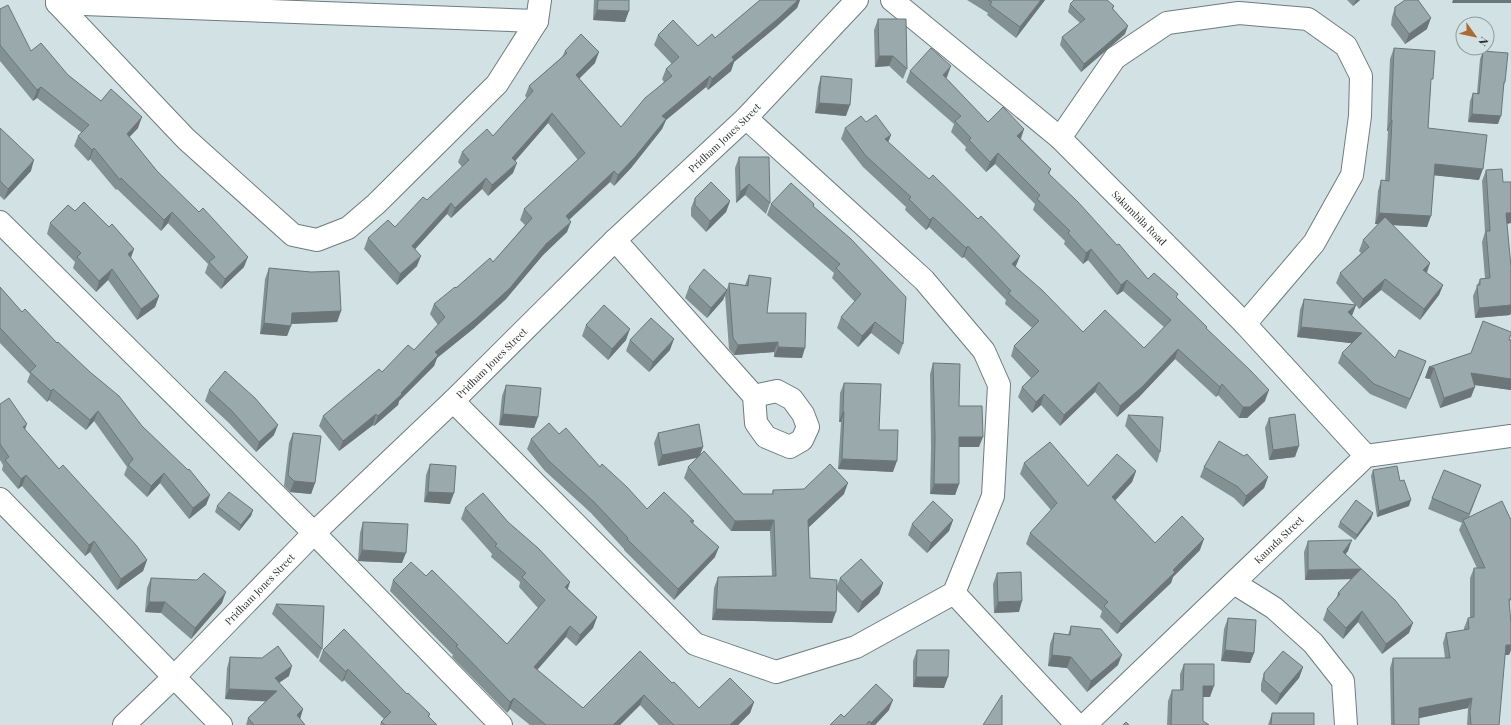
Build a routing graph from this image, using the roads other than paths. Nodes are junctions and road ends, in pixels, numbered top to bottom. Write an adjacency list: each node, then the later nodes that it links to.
1 (540, 0): 5 (street)
2 (857, 0): 6 (street, Pridham Jones Street)
3 (892, 0): 7 (street, Sakumbila Road)
4 (57, 1): 5 (street); 5 (street)
5 (537, 21)
6 (746, 118): 9 (street, Pridham Jones Street); 18 (street)
7 (1060, 138): 10 (street, Sakumbila Road); 10 (street)
8 (0, 222): 16 (street)
9 (615, 240): 11 (street); 12 (street, Pridham Jones Street)
10 (1245, 324): 14 (street, Sakumbila Road)
11 (754, 396)
12 (453, 401): 16 (street, Pridham Jones Street); 18 (street)
13 (1511, 436): 14 (street)
14 (1366, 456): 17 (street, Kaunda Street)
15 (0, 499): 19 (street)
16 (314, 533): 19 (street, Pridham Jones Street); 22 (street)
17 (1234, 583): 24 (street, Kaunda Street); 25 (street)
18 (954, 593): 23 (street)
19 (174, 677): 20 (street, Pridham Jones Street); 21 (street)
20 (124, 725)
21 (221, 725)
22 (501, 725)
23 (1077, 725)
24 (1085, 725)
25 (1346, 725)

